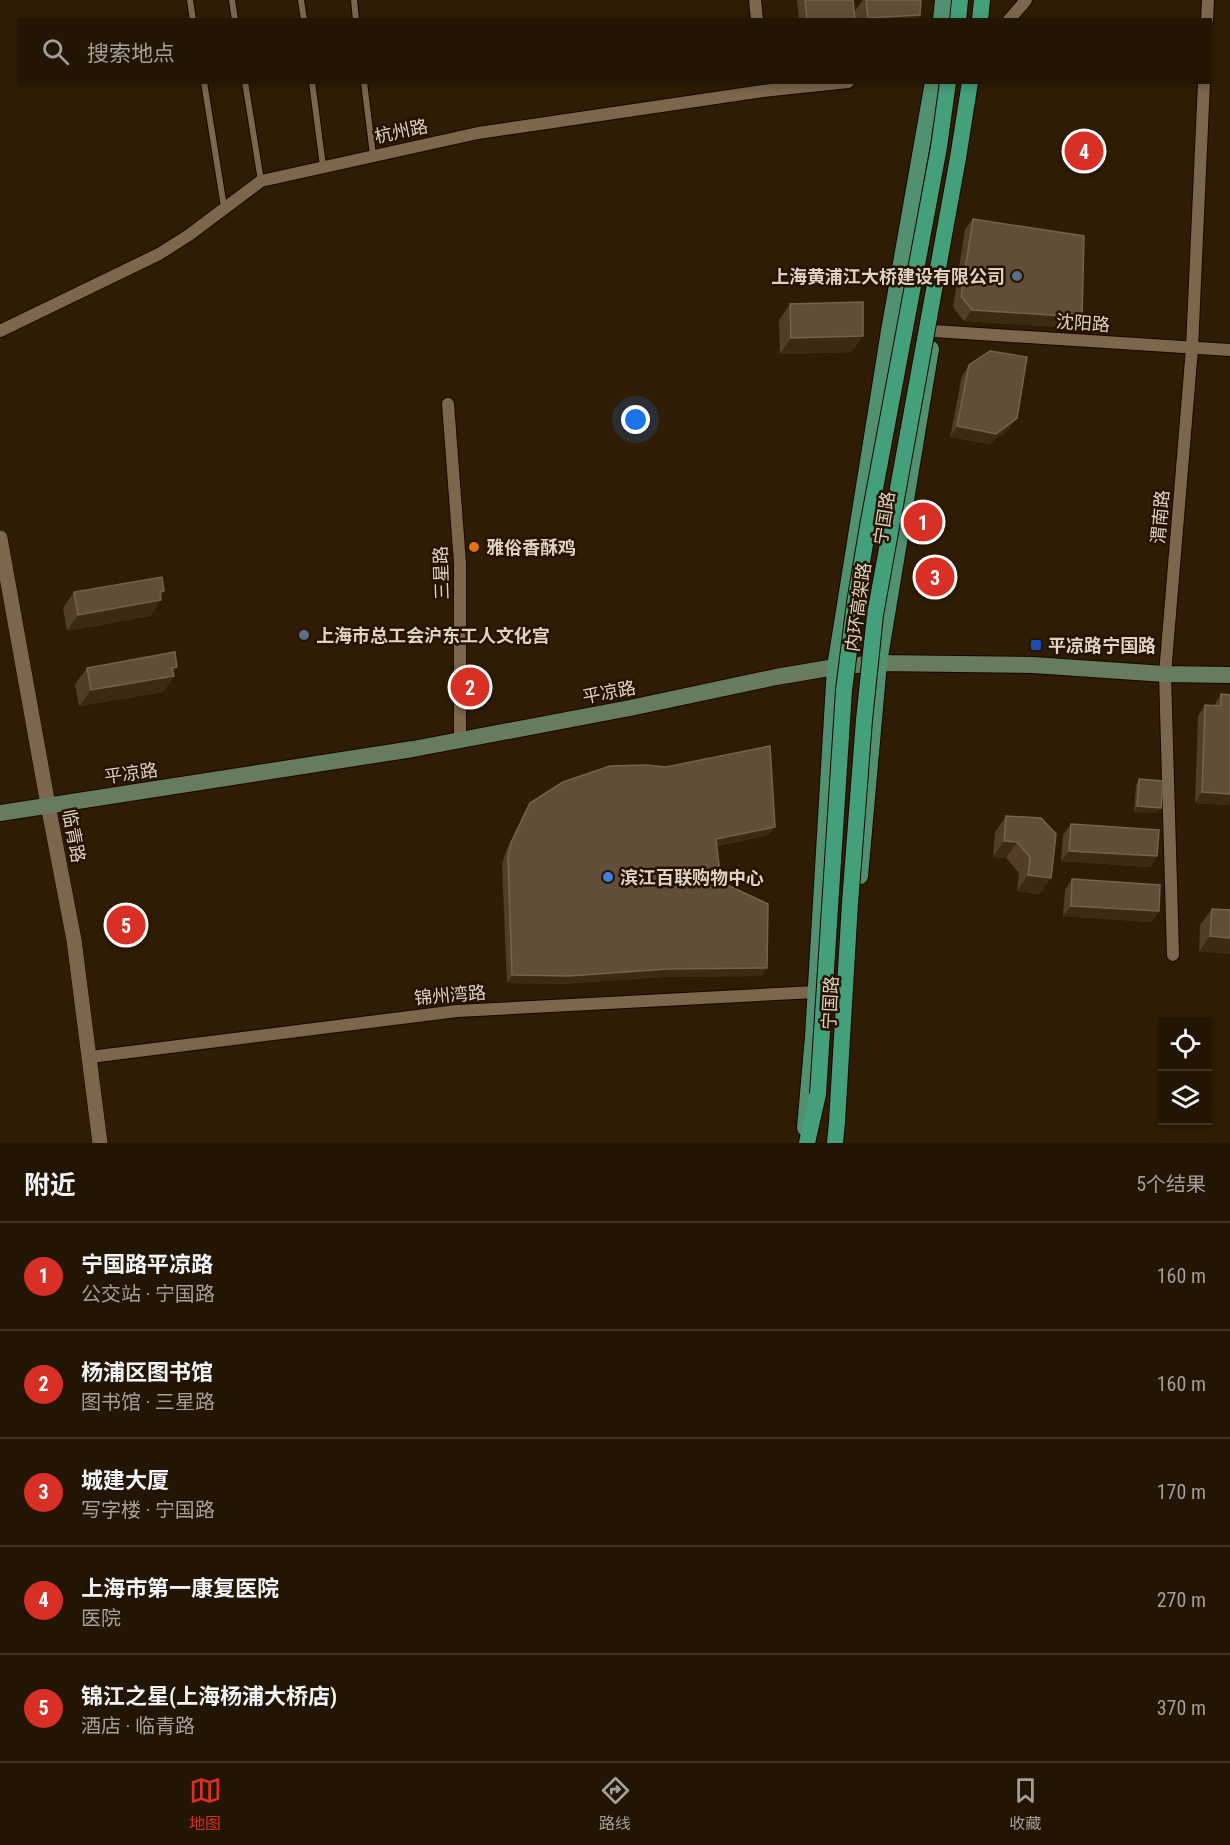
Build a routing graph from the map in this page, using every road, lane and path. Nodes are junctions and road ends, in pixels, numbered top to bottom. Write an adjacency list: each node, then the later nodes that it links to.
1 (190, 0): 12 (lane)
2 (232, 0): 13 (lane)
3 (301, 0): 14 (lane)
4 (354, 0): 15 (lane)
5 (755, 0): 16 (street)
6 (943, 0): 17 (main road)
7 (960, 0): 18 (highway)
8 (982, 0): 19 (highway)
9 (988, 0): 20 (main road)
10 (1026, 0): 21 (street)
11 (1208, 0): 22 (street)
12 (193, 18)
13 (235, 18)
14 (304, 18)
15 (356, 18)
16 (757, 18)
17 (941, 18)
18 (958, 18)
19 (980, 18)
20 (986, 18)
21 (1011, 18)
22 (1207, 18)
23 (204, 84): 37 (lane)
24 (245, 84): 36 (lane)
25 (312, 84): 35 (lane)
26 (364, 84): 34 (lane)
27 (814, 84): 33 (street, 杭州路)
28 (933, 84): 45 (main road, 宁国路)
29 (948, 84): 54 (highway, 内环高架路, bridge)
30 (970, 84): 58 (highway, 内环高架路, bridge)
31 (977, 84): 39 (main road, 宁国路)
32 (1204, 84): 40 (street, 渭南路)
33 (763, 87): 34 (street, 杭州路)
34 (372, 155): 35 (street, 杭州路)
35 (323, 166): 36 (street, 杭州路)
36 (261, 181): 37 (street, 杭州路)
37 (224, 207): 38 (street, 杭州路)
38 (0, 331)
39 (934, 331): 40 (street, 沈阳路); 44 (main road, 宁国路)
40 (1192, 348): 41 (street, 沈阳路); 46 (street, 渭南路)
41 (1230, 350)
42 (447, 404): 48 (street, 三星路)
43 (0, 538): 49 (street, 临青路)
44 (879, 663): 45 (main road, 平凉路); 46 (main road, 平凉路); 59 (main road, 宁国路)
45 (835, 667): 48 (main road, 平凉路); 52 (main road, 宁国路)
46 (1165, 674): 47 (main road, 平凉路); 51 (street, 渭南路)
47 (1230, 675)
48 (460, 740): 49 (main road, 平凉路)
49 (48, 805): 50 (main road, 平凉路); 53 (street, 临青路)
50 (0, 813)
51 (1173, 956)
52 (815, 992): 53 (street, 锦州湾路); 56 (main road, 宁国路)
53 (90, 1057): 55 (street, 临青路)
54 (818, 1094): 56 (highway); 57 (highway, 内环高架路)
55 (100, 1143)
56 (805, 1143)
57 (814, 1143)
58 (836, 1143)
59 (843, 1143)

